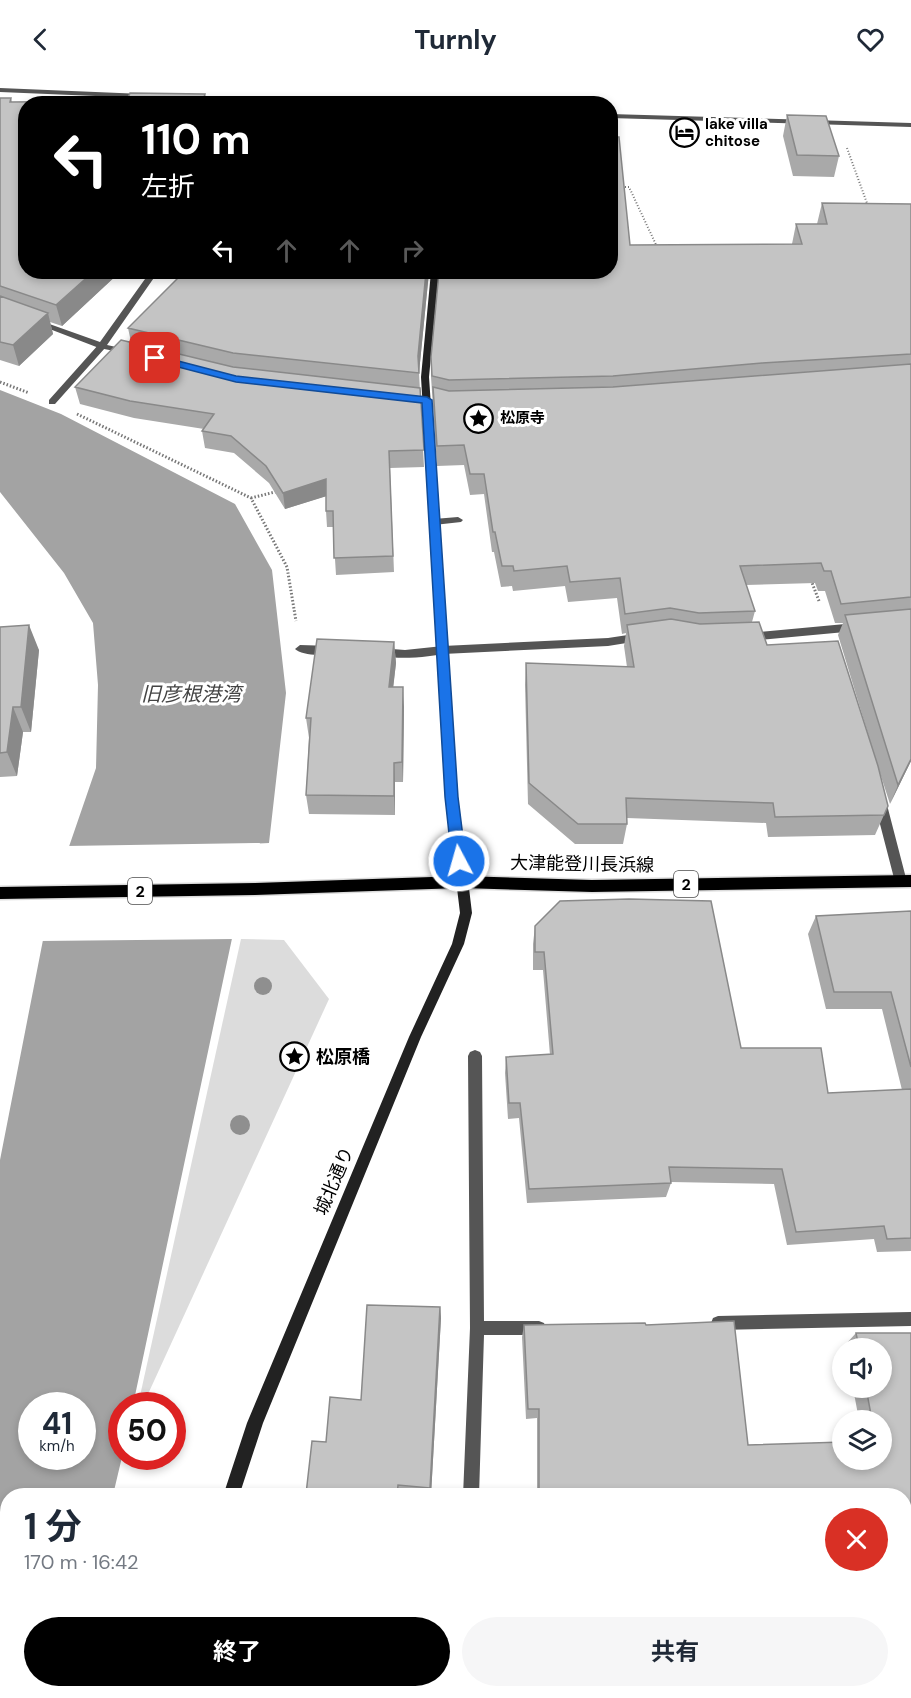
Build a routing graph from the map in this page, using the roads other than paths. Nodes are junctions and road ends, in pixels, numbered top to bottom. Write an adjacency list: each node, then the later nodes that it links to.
1 (0, 90): 2 (street)
2 (129, 96)
3 (618, 116): 4 (street)
4 (911, 125)
5 (149, 279): 8 (street)
6 (434, 279): 10 (main road, 城北通り)
7 (30, 320): 8 (street)
8 (102, 346): 9 (street); 11 (street)
9 (142, 355)
10 (423, 400): 12 (street); 14 (main road, 城北通り)
11 (52, 402)
12 (438, 403)
13 (458, 520): 14 (street)
14 (434, 522): 19 (main road, 城北通り)
15 (864, 627): 17 (street)
16 (655, 635): 19 (street)
17 (740, 637)
18 (300, 649): 20 (street)
19 (443, 650): 21 (street); 24 (main road, 城北通り)
20 (347, 651)
21 (370, 652)
22 (879, 794): 23 (street)
23 (906, 881): 24 (main road, 大津能登川長浜線 / 2)
24 (461, 882): 25 (main road, 大津能登川長浜線 / 2); 31 (main road, 城北通り)
25 (0, 892)
26 (475, 1056): 29 (street)
27 (911, 1319): 28 (street)
28 (698, 1324)
29 (477, 1328): 30 (street); 32 (street)
30 (557, 1328)
31 (234, 1488)
32 (471, 1488)

